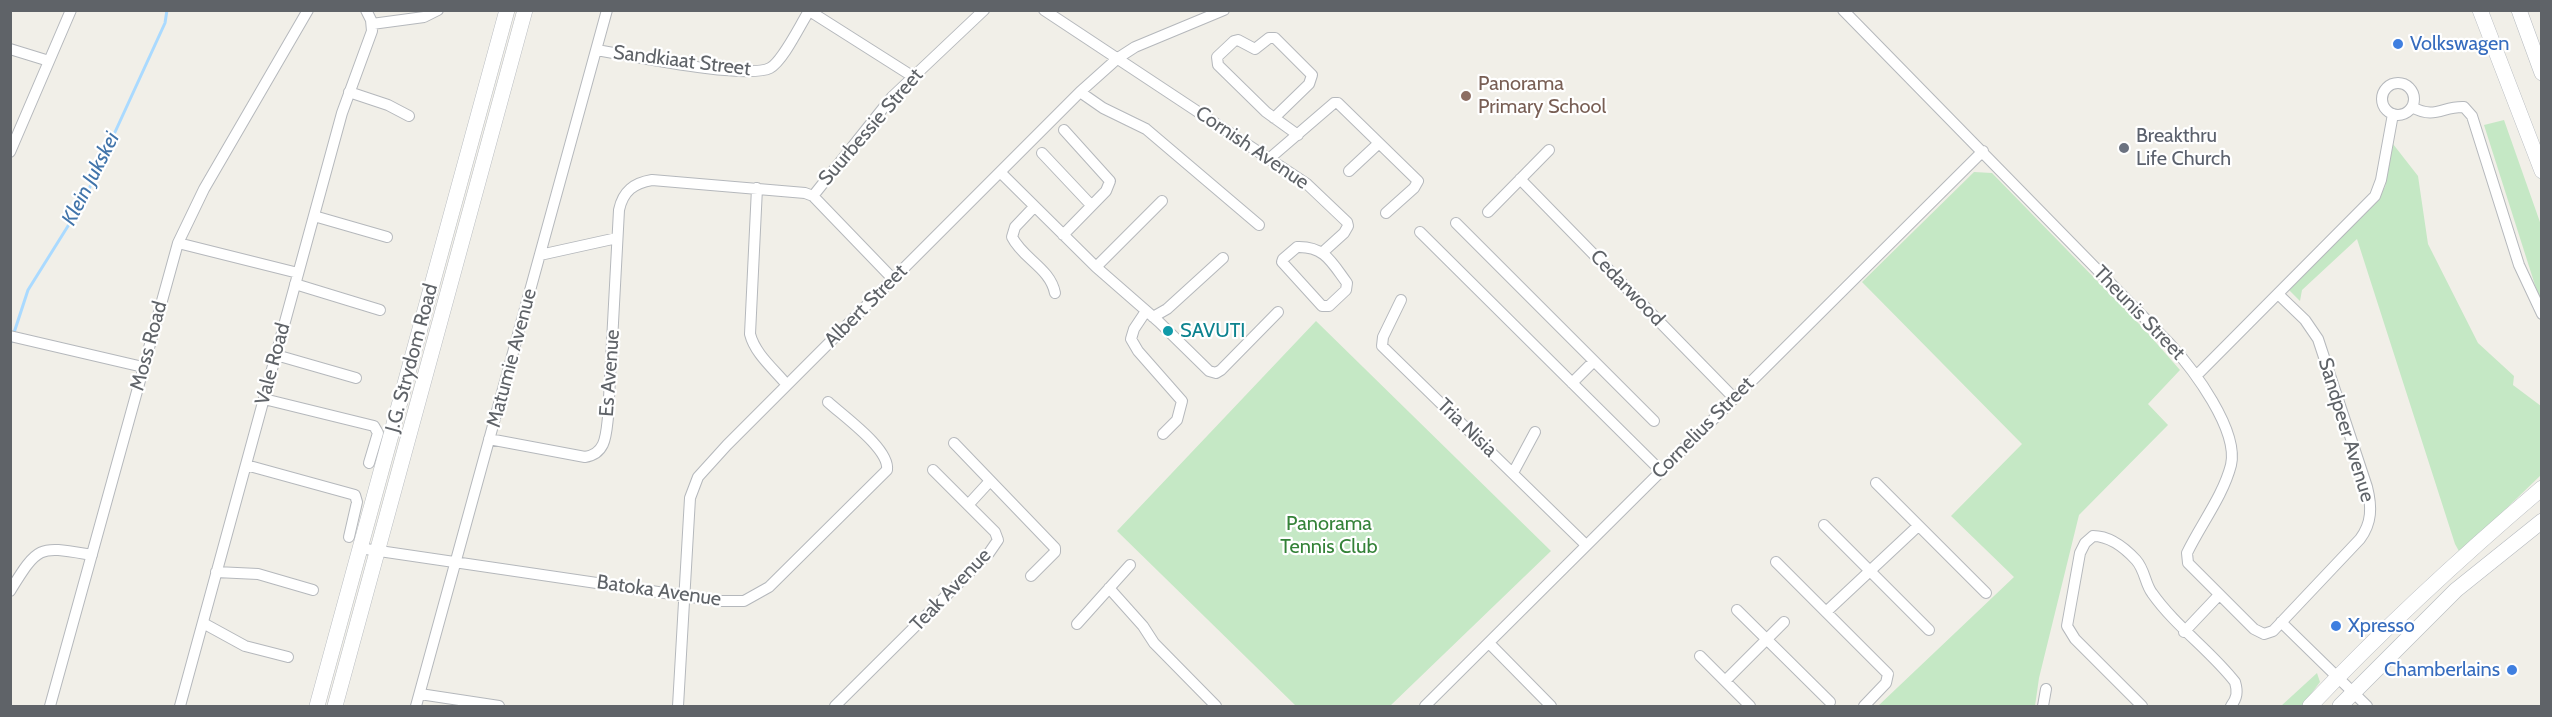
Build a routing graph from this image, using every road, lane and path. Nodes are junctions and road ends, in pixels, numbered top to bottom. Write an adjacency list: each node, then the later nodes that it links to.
1 (71, 10): 19 (street)
2 (308, 10): 54 (street, Moss Road)
3 (438, 10): 15 (street)
4 (507, 10): 96 (street, J.G. Strydom Road)
5 (525, 10): 98 (street, J.G. Strydom Road)
6 (607, 10): 17 (street, Matumie Avenue)
7 (984, 10): 21 (street, Suurbessie Street)
8 (1044, 10): 18 (street, Cornish Avenue)
9 (1224, 10): 18 (street, Albert Street)
10 (1844, 10): 32 (street, Theunis Street)
11 (2480, 10): 37 (street)
12 (2519, 10): 20 (street)
13 (368, 11): 15 (street)
14 (808, 11): 17 (street, Sandkiaat Street); 21 (street)
15 (372, 24): 22 (street, Vale Road)
16 (10, 49): 19 (street)
17 (596, 50): 56 (street, Matumie Avenue)
18 (1118, 57): 23 (street, Albert Street); 35 (street, Cornish Avenue)
19 (49, 61): 33 (street)
20 (2541, 74)
21 (912, 76): 41 (street, Suurbessie Street)
22 (349, 92): 26 (street); 47 (street, Vale Road)
23 (1080, 92): 38 (street, Albert Street); 49 (street)
24 (2412, 107): 25 (street); 25 (street); 66 (street)
25 (2393, 114): 62 (street, Theunis Street)
26 (409, 116)
27 (1274, 118): 27 (street); 29 (street)
28 (1064, 130): 43 (street)
29 (1298, 135): 30 (street); 35 (street)
30 (1379, 142): 36 (street); 46 (street)
31 (1549, 150): 39 (street)
32 (1983, 151): 72 (street, Theunis Street); 76 (street, Cornelius Street)
33 (10, 152)
34 (1042, 153): 43 (street)
35 (1270, 158): 55 (street, Cornish Avenue)
36 (1349, 171)
37 (2541, 171)
38 (1000, 172): 44 (street); 60 (street, Albert Street)
39 (1520, 178): 45 (street); 76 (street, Cedarwood)
40 (757, 188): 41 (street); 53 (street, Es Avenue); 75 (street)
41 (813, 196): 60 (street)
42 (1162, 201): 58 (street)
43 (1091, 205): 51 (street)
44 (1034, 207): 51 (street); 61 (street)
45 (1488, 212)
46 (1386, 213)
47 (314, 216): 52 (street); 59 (street, Vale Road)
48 (1456, 223): 70 (street)
49 (1259, 225)
50 (1420, 232): 74 (street)
51 (1063, 235): 58 (street)
52 (387, 237)
53 (617, 238): 56 (street); 82 (street, Es Avenue)
54 (178, 243): 59 (street); 71 (street, Moss Road)
55 (1323, 252): 55 (street)
56 (540, 255): 82 (street, Matumie Avenue)
57 (1223, 258): 67 (street)
58 (1096, 267): 67 (street)
59 (297, 279): 64 (street); 69 (street, Vale Road)
60 (893, 279): 75 (street, Albert Street)
61 (1055, 293)
62 (2278, 294): 72 (street, Theunis Street); 115 (street, Sandpeer Avenue)
63 (1401, 300): 88 (street, Tria Nisia)
64 (380, 310)
65 (1278, 312): 67 (street)
66 (2541, 314)
67 (1153, 316): 81 (street)
68 (10, 336): 71 (street)
69 (276, 355): 73 (street); 77 (street, Vale Road)
70 (1594, 361): 74 (street); 79 (street)
71 (143, 367): 99 (street, Moss Road)
72 (2196, 376): 111 (street)
73 (356, 378)
74 (1572, 383): 87 (street)
75 (787, 385): 110 (street, Albert Street)
76 (1734, 398): 87 (street, Cornelius Street)
77 (264, 399): 84 (street); 85 (street, Vale Road)
78 (828, 402): 110 (street, Batoka Avenue)
79 (1654, 421)
80 (1535, 432): 88 (street)
81 (1163, 434)
82 (489, 439): 100 (street, Matumie Avenue)
83 (954, 443): 89 (street)
84 (369, 464)
85 (246, 465): 96 (street); 103 (street, Vale Road)
86 (933, 470): 92 (street, Teak Avenue)
87 (1661, 471): 97 (street, Cornelius Street)
88 (1514, 473): 97 (street, Tria Nisia)
89 (990, 481): 92 (street); 105 (street)
90 (1876, 483): 95 (street)
91 (2541, 488): 124 (street)
92 (968, 505): 137 (street, Teak Avenue)
93 (2541, 521): 127 (street)
94 (1824, 525): 104 (street)
95 (1918, 526): 104 (street); 109 (street)
96 (354, 543): 98 (street, Batoka Avenue); 132 (street, J.G. Strydom Road)
97 (1586, 545): 121 (street, Cornelius Street)
98 (377, 551): 100 (street, Batoka Avenue); 133 (street, J.G. Strydom Road)
99 (92, 555): 108 (street); 130 (street, Moss Road)
100 (456, 562): 110 (street, Batoka Avenue); 128 (street, Matumie Avenue)
101 (1776, 562): 113 (street)
102 (1130, 565): 106 (street)
103 (216, 572): 107 (street); 116 (street, Vale Road)
104 (1871, 572): 113 (street); 118 (street)
105 (1031, 576)
106 (1110, 588): 117 (street); 138 (street)
107 (313, 590)
108 (10, 591)
109 (1986, 593)
110 (684, 595): 136 (street, Albert Street)
111 (2219, 595): 115 (street, Sandpeer Avenue); 119 (street)
112 (1737, 610): 120 (street)
113 (1826, 612): 142 (street)
114 (1784, 622): 120 (street)
115 (2281, 622): 124 (street)
116 (203, 624): 123 (street); 131 (street, Vale Road)
117 (1077, 624)
118 (1929, 630)
119 (2184, 632): 144 (street); 145 (street)
120 (1767, 639): 125 (street); 129 (street)
121 (1489, 643): 139 (street, Cornelius Street); 140 (street)
122 (1700, 656): 125 (street)
123 (288, 657)
124 (2337, 679): 127 (street); 146 (street)
125 (1726, 680): 141 (street)
126 (2046, 689): 143 (street)
127 (2352, 693): 147 (street); 148 (street)
128 (420, 694): 134 (street, Matumie Avenue); 135 (street)
129 (1830, 702)
130 (50, 706)
131 (181, 706)
132 (317, 706)
133 (335, 706)
134 (416, 706)
135 (499, 706)
136 (678, 706)
137 (835, 706)
138 (1216, 706)
139 (1425, 706)
140 (1551, 706)
141 (1750, 706)
142 (1864, 706)
143 (2043, 706)
144 (2142, 706)
145 (2231, 706)
146 (2310, 706)
147 (2340, 706)
148 (2367, 706)

